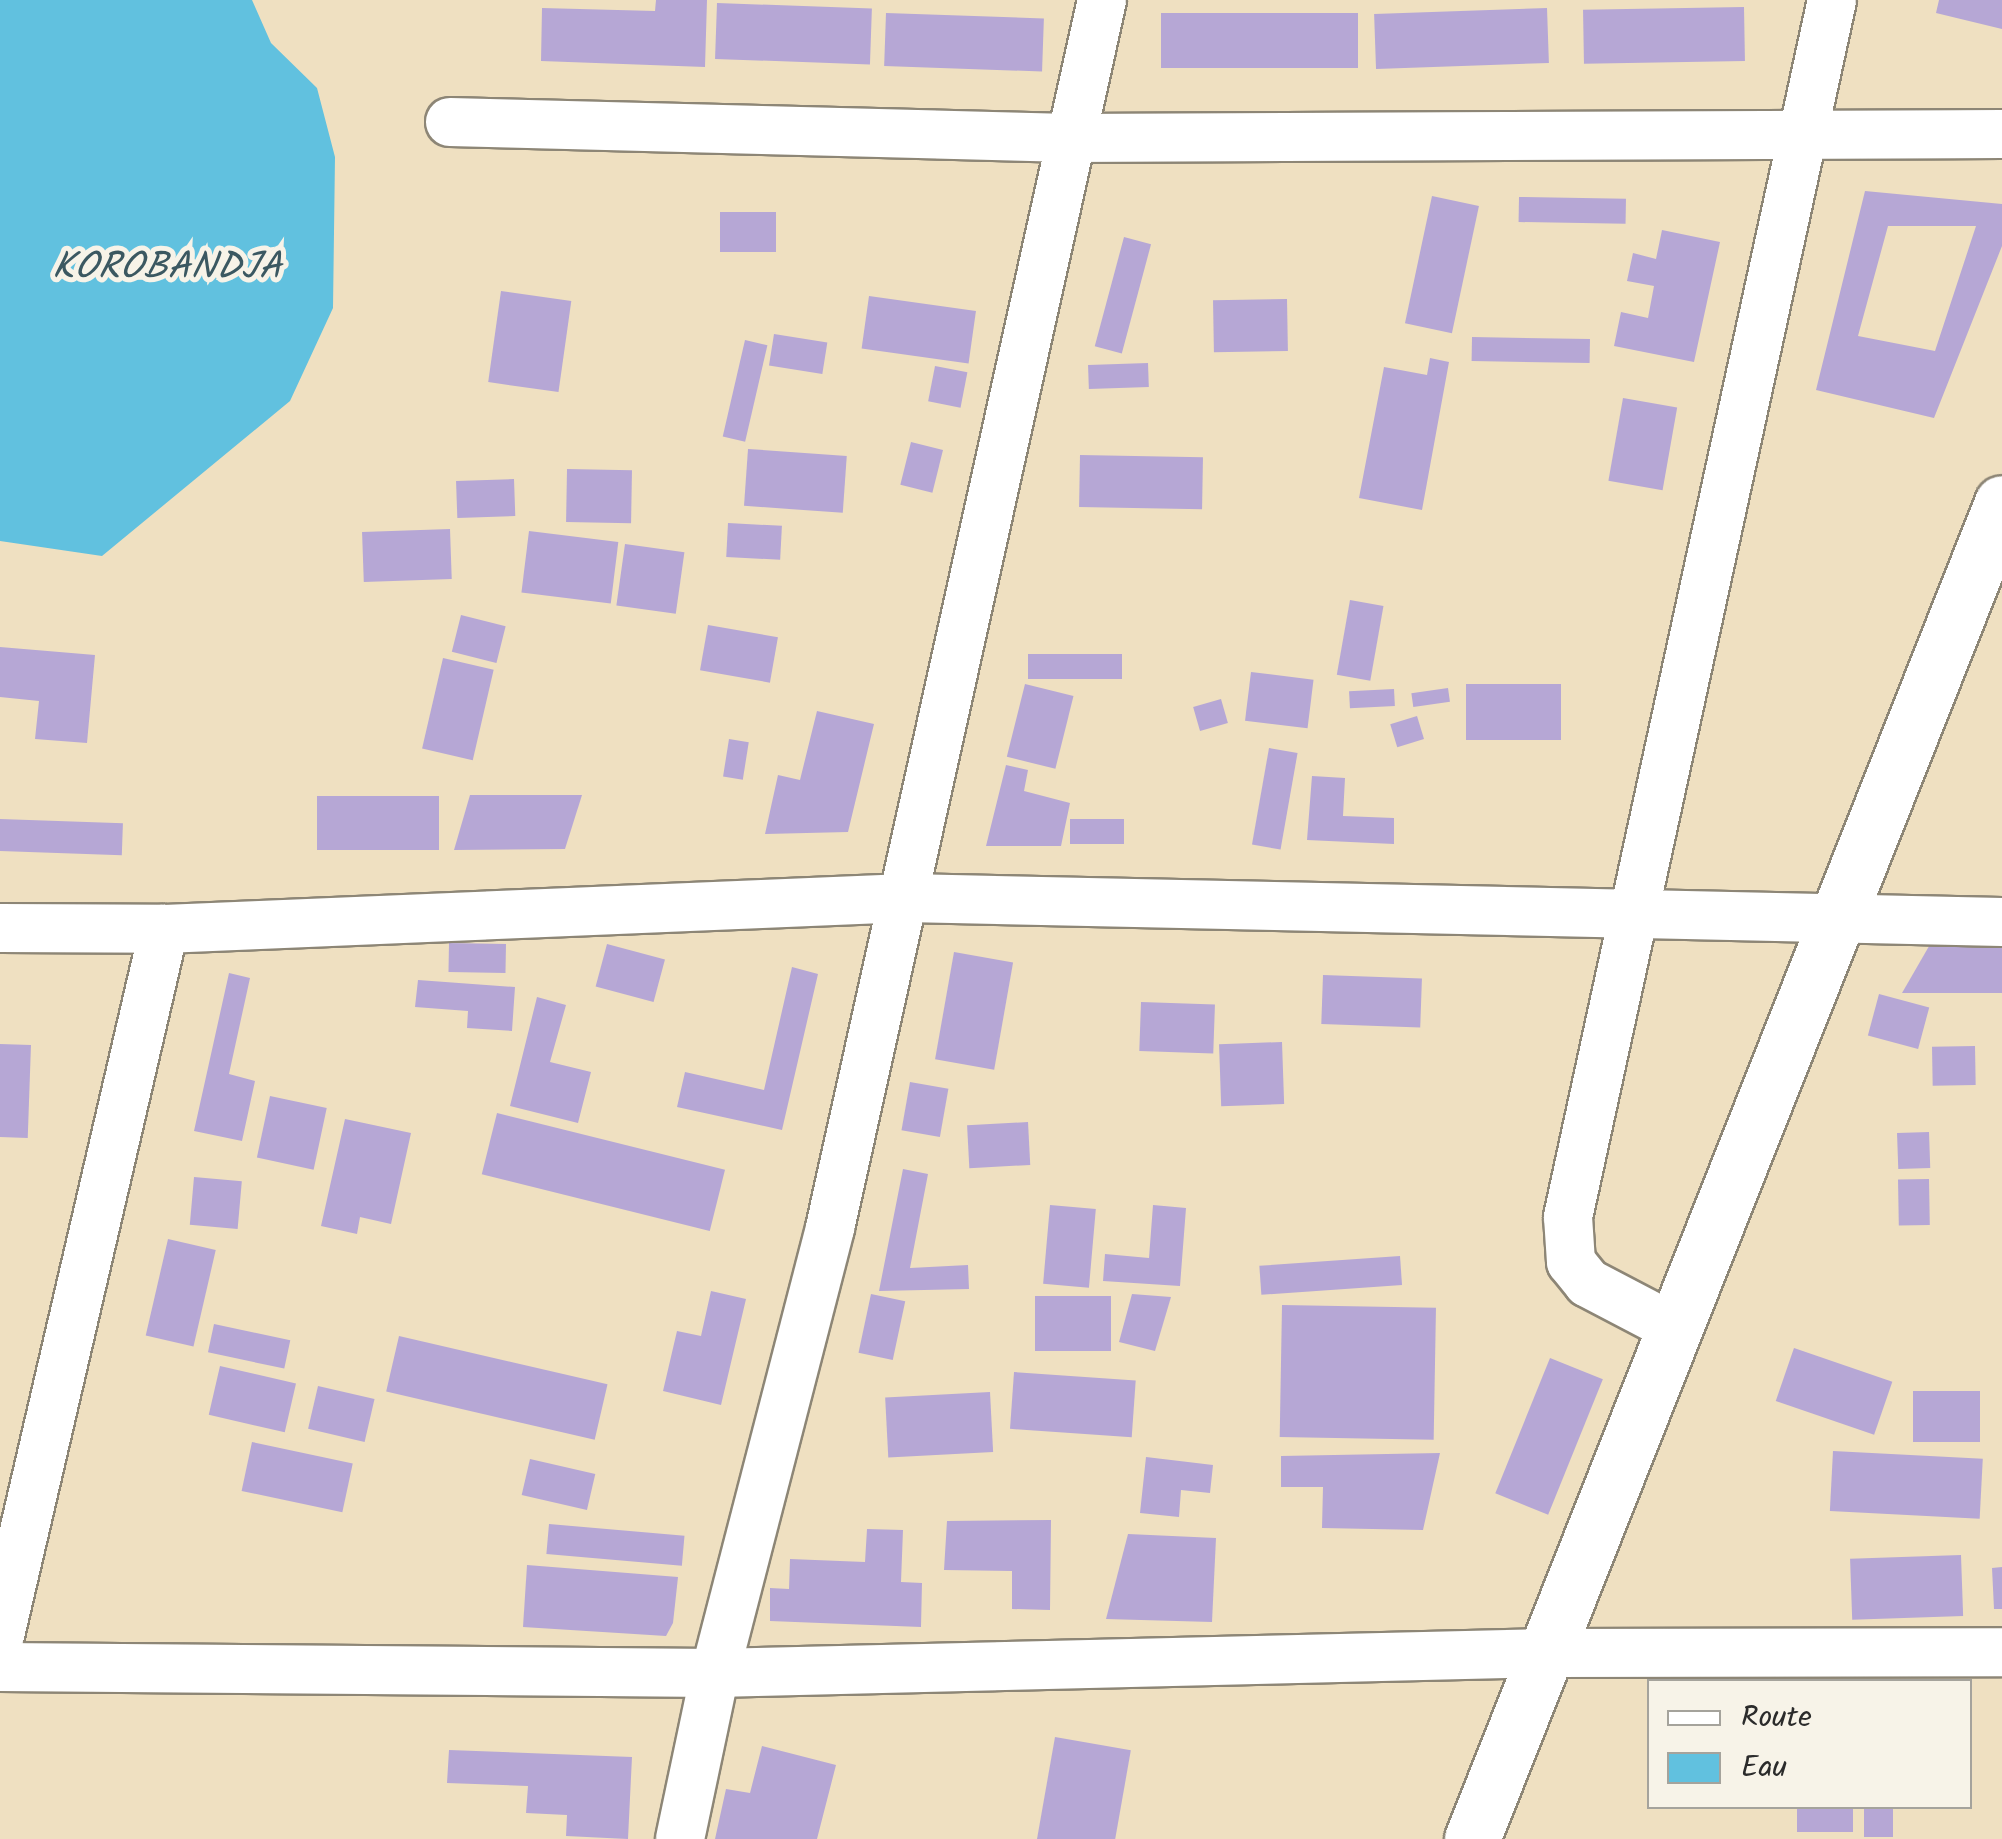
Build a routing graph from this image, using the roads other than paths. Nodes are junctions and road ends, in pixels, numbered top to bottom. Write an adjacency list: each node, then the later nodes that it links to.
1 (1102, 0): 6 (street)
2 (1832, 0): 5 (street)
3 (450, 122): 6 (street)
4 (2002, 134): 5 (street)
5 (1798, 136): 6 (street); 9 (street)
6 (1068, 138): 8 (street)
7 (2002, 504): 11 (main road)
8 (906, 898): 9 (street); 13 (street); 19 (street)
9 (1634, 918): 11 (street); 14 (street)
10 (2002, 922): 11 (street)
11 (1837, 924): 14 (main road)
12 (0, 928): 13 (street)
13 (164, 929): 15 (street)
14 (1674, 1328): 16 (main road)
15 (0, 1634)
16 (1550, 1652): 17 (street); 19 (street); 21 (main road)
17 (2002, 1652)
18 (0, 1668): 19 (street)
19 (715, 1673): 20 (street)
20 (680, 1839)
21 (1472, 1839)

